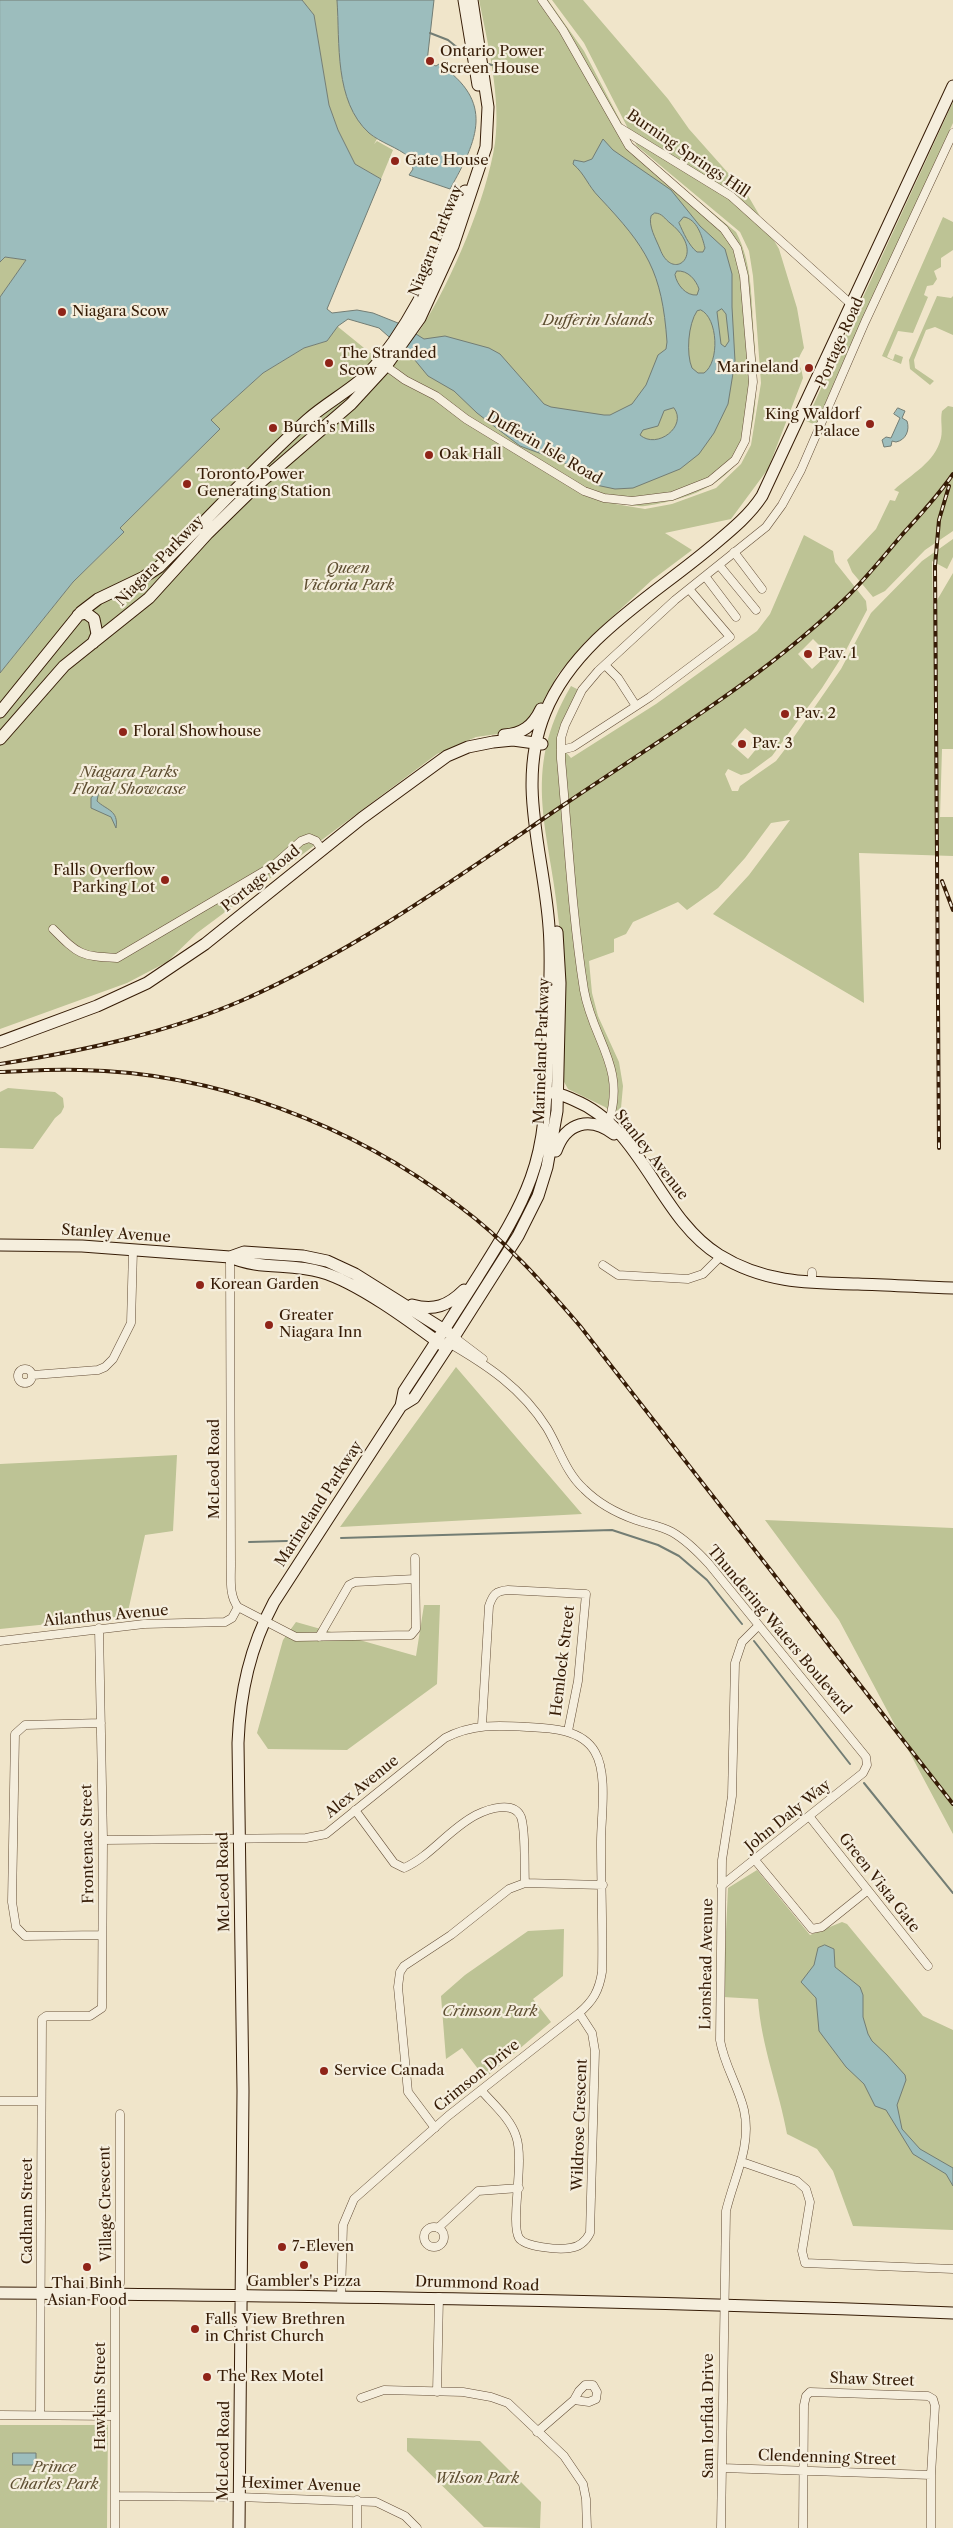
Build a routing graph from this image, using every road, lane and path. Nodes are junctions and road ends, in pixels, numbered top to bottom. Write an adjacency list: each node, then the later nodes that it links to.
1 (464, 0): 4 (main road, Niagara Parkway)
2 (472, 0): 4 (main road, Niagara Parkway)
3 (542, 0): 6 (street, Burning Springs Hill)
4 (477, 50): 9 (main road, Niagara Parkway)
5 (953, 86): 8 (main road, Portage Road)
6 (618, 127): 8 (street, Burning Springs Hill); 9 (street, Dufferin Isle Road)
7 (953, 133): 10 (street, Portage Road)
8 (852, 305): 11 (main road, Portage Road)
9 (383, 363): 17 (main road, Niagara Parkway); 20 (main road, Niagara Parkway)
10 (734, 552): 12 (street, Portage Road); 15 (street)
11 (696, 559): 19 (main road, Portage Road); 25 (main road, Portage Road)
12 (719, 565): 13 (street, Portage Road); 16 (street)
13 (705, 576): 14 (street, Portage Road); 18 (street)
14 (689, 589): 21 (street, Portage Road); 22 (street)
15 (762, 589)
16 (756, 610)
17 (78, 615): 20 (main road); 23 (main road, Niagara Parkway)
18 (736, 617)
19 (622, 618): 25 (main road, Portage Road); 27 (main road)
20 (93, 643): 24 (main road, Niagara Parkway)
21 (605, 665): 22 (street); 26 (street)
22 (636, 706): 26 (street)
23 (0, 712)
24 (0, 739)
25 (539, 743): 27 (main road, Portage Road); 31 (main road, Marineland Parkway)
26 (561, 750): 32 (street)
27 (405, 786): 28 (main road, Portage Road)
28 (322, 850): 29 (street); 30 (main road, Portage Road)
29 (53, 929)
30 (0, 1042)
31 (552, 1092): 32 (main road, Stanley Avenue); 34 (main road, Marineland Parkway); 40 (main road, Marineland Parkway)
32 (609, 1121): 33 (main road, Stanley Avenue)
33 (626, 1143): 34 (main road); 37 (main road, Stanley Avenue)
34 (518, 1236): 44 (main road, Marineland Parkway)
35 (0, 1245): 36 (main road, Stanley Avenue)
36 (132, 1250): 38 (main road, Stanley Avenue); 46 (street)
37 (721, 1256): 39 (street); 41 (main road, Stanley Avenue)
38 (230, 1257): 42 (main road, Stanley Avenue); 44 (main road, Stanley Avenue); 49 (street, McLeod Road)
39 (603, 1265)
40 (478, 1276): 42 (main road); 43 (main road, Marineland Parkway)
41 (953, 1288)
42 (402, 1302): 43 (main road, Stanley Avenue)
43 (444, 1330): 44 (main road, Stanley Avenue)
44 (447, 1342): 45 (street, Thundering Waters Boulevard); 45 (street, Thundering Waters Boulevard); 50 (main road, Marineland Parkway)
45 (489, 1367): 51 (street, Thundering Waters Boulevard)
46 (33, 1375)
47 (416, 1558): 48 (street)
48 (415, 1579): 53 (street); 53 (street)
49 (238, 1607): 50 (street); 52 (street, Ailanthus Avenue)
50 (264, 1620): 53 (street); 61 (main road, McLeod Road)
51 (758, 1626): 58 (street, Thundering Waters Boulevard); 66 (street, Lionshead Avenue)
52 (99, 1628): 54 (street, Ailanthus Avenue); 55 (street, Frontenac Street)
53 (319, 1637)
54 (0, 1641)
55 (101, 1723): 62 (street, Frontenac Street); 68 (street)
56 (482, 1725): 57 (street, Alex Avenue); 57 (street, Hemlock Street); 59 (street, Alex Avenue)
57 (568, 1731): 65 (street, Crimson Drive)
58 (867, 1763): 60 (street, John Daly Way)
59 (355, 1810): 61 (street, Alex Avenue); 64 (street)
60 (809, 1816): 63 (street, John Daly Way); 67 (street, Green Vista Gate)
61 (238, 1838): 62 (street, Alex Avenue); 84 (main road, McLeod Road)
62 (103, 1840): 68 (street, Frontenac Street)
63 (755, 1860): 66 (street, John Daly Way); 67 (street)
64 (525, 1883): 65 (street); 76 (street)
65 (603, 1885): 70 (street, Crimson Drive)
66 (722, 1886): 77 (street, Lionshead Avenue)
67 (868, 1890): 69 (street, Green Vista Gate)
68 (102, 1935): 71 (street, Frontenac Street)
69 (928, 1966)
70 (579, 2013): 72 (street, Crimson Drive); 78 (street, Wildrose Crescent)
71 (54, 2016): 74 (street, Cadham Street)
72 (481, 2090): 76 (street, Crimson Drive); 78 (street)
73 (0, 2101): 74 (street)
74 (42, 2101): 82 (street, Cadham Street)
75 (120, 2114): 83 (street, Village Crescent)
76 (435, 2128): 85 (street, Crimson Drive)
77 (742, 2162): 80 (street); 87 (street, Lionshead Avenue)
78 (519, 2188): 79 (street)
79 (438, 2228)
80 (953, 2269)
81 (0, 2293): 82 (main road, Drummond Road)
82 (42, 2293): 83 (main road, Drummond Road); 93 (street, Cadham Street)
83 (117, 2294): 84 (main road, Drummond Road); 94 (street, Hawkins Street)
84 (242, 2294): 85 (main road, Drummond Road); 100 (main road, McLeod Road)
85 (341, 2296): 86 (main road, Drummond Road)
86 (439, 2297): 87 (main road, Drummond Road); 89 (street)
87 (724, 2304): 88 (main road, Drummond Road); 96 (street, Sam Iorfida Drive)
88 (953, 2313)
89 (437, 2392): 90 (street); 95 (street)
90 (361, 2398)
91 (574, 2400): 95 (street)
92 (0, 2415): 93 (street)
93 (40, 2416): 94 (street)
94 (115, 2416): 99 (street, Hawkins Street)
95 (537, 2432): 106 (street)
96 (722, 2468): 97 (street, Clendenning Street); 107 (street, Sam Iorfida Drive)
97 (804, 2471): 98 (street, Clendenning Street); 98 (street, Shaw Street); 108 (street)
98 (931, 2475): 109 (street)
99 (115, 2496): 100 (street, Heximer Avenue); 102 (street, Hawkins Street)
100 (238, 2497): 101 (street, Heximer Avenue); 103 (main road, McLeod Road)
101 (357, 2500): 104 (street); 105 (street, Heximer Avenue)
102 (114, 2528)
103 (238, 2528)
104 (357, 2528)
105 (417, 2528)
106 (587, 2528)
107 (722, 2528)
108 (803, 2528)
109 (931, 2528)

